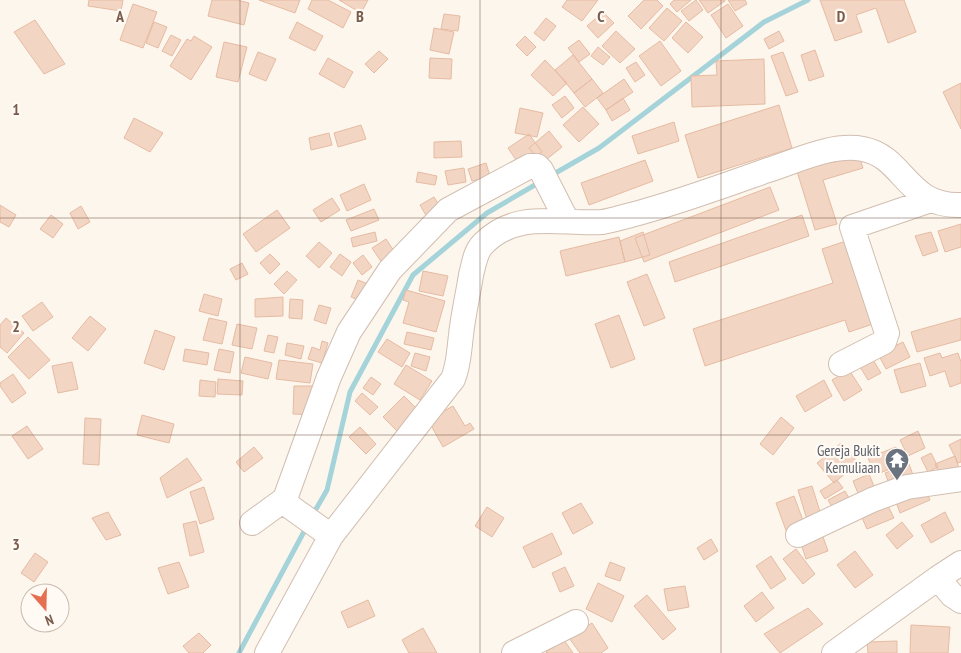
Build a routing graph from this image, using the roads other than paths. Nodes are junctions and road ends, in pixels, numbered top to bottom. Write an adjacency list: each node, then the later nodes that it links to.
1 (931, 200): 2 (street); 3 (street); 4 (street)
2 (961, 205)
3 (567, 221): 6 (street); 8 (street)
4 (841, 364)
5 (961, 479): 9 (street)
6 (288, 503): 7 (street); 8 (street)
7 (252, 523)
8 (326, 532): 14 (street)
9 (798, 535)
10 (961, 564): 11 (street)
11 (938, 578): 12 (street); 16 (street)
12 (961, 601)
13 (576, 622): 15 (street)
14 (267, 653)
15 (514, 653)
16 (834, 653)

